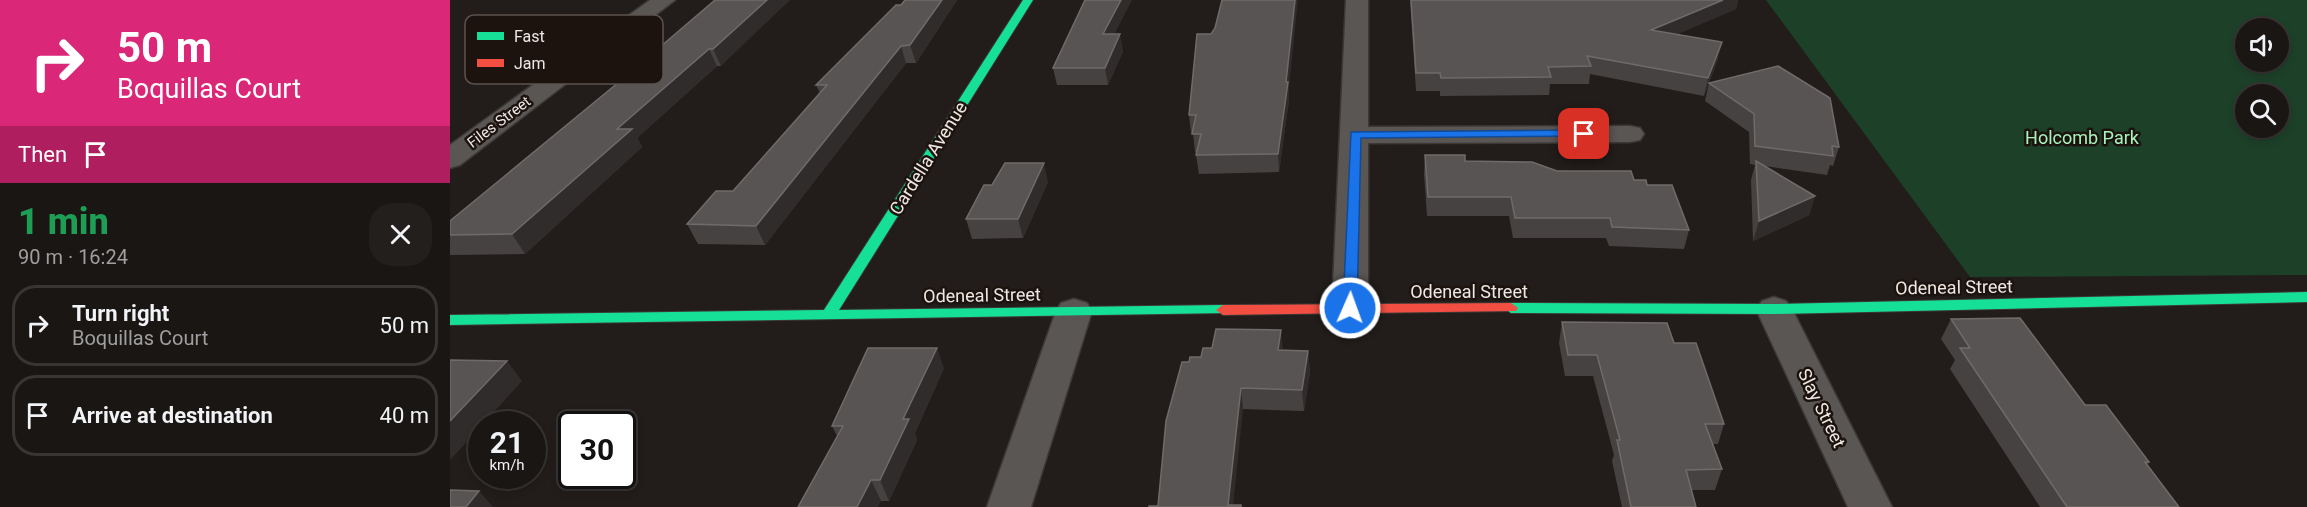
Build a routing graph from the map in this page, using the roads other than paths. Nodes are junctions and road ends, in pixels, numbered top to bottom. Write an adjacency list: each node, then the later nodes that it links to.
1 (664, 0): 4 (street, Files Street)
2 (1028, 0): 13 (street, Cardella Avenue)
3 (1357, 0): 7 (street)
4 (644, 15)
5 (551, 84): 8 (street, Files Street)
6 (1630, 134): 7 (street)
7 (1355, 135): 10 (street)
8 (450, 159)
9 (2307, 297): 11 (street, Odeneal Street)
10 (1350, 308): 11 (street, Odeneal Street); 12 (street, Odeneal Street)
11 (1774, 309): 16 (street, Slay Street)
12 (1074, 312): 13 (street, Odeneal Street); 15 (street)
13 (828, 316): 14 (street, Odeneal Street)
14 (450, 320)
15 (1009, 507)
16 (1870, 507)

